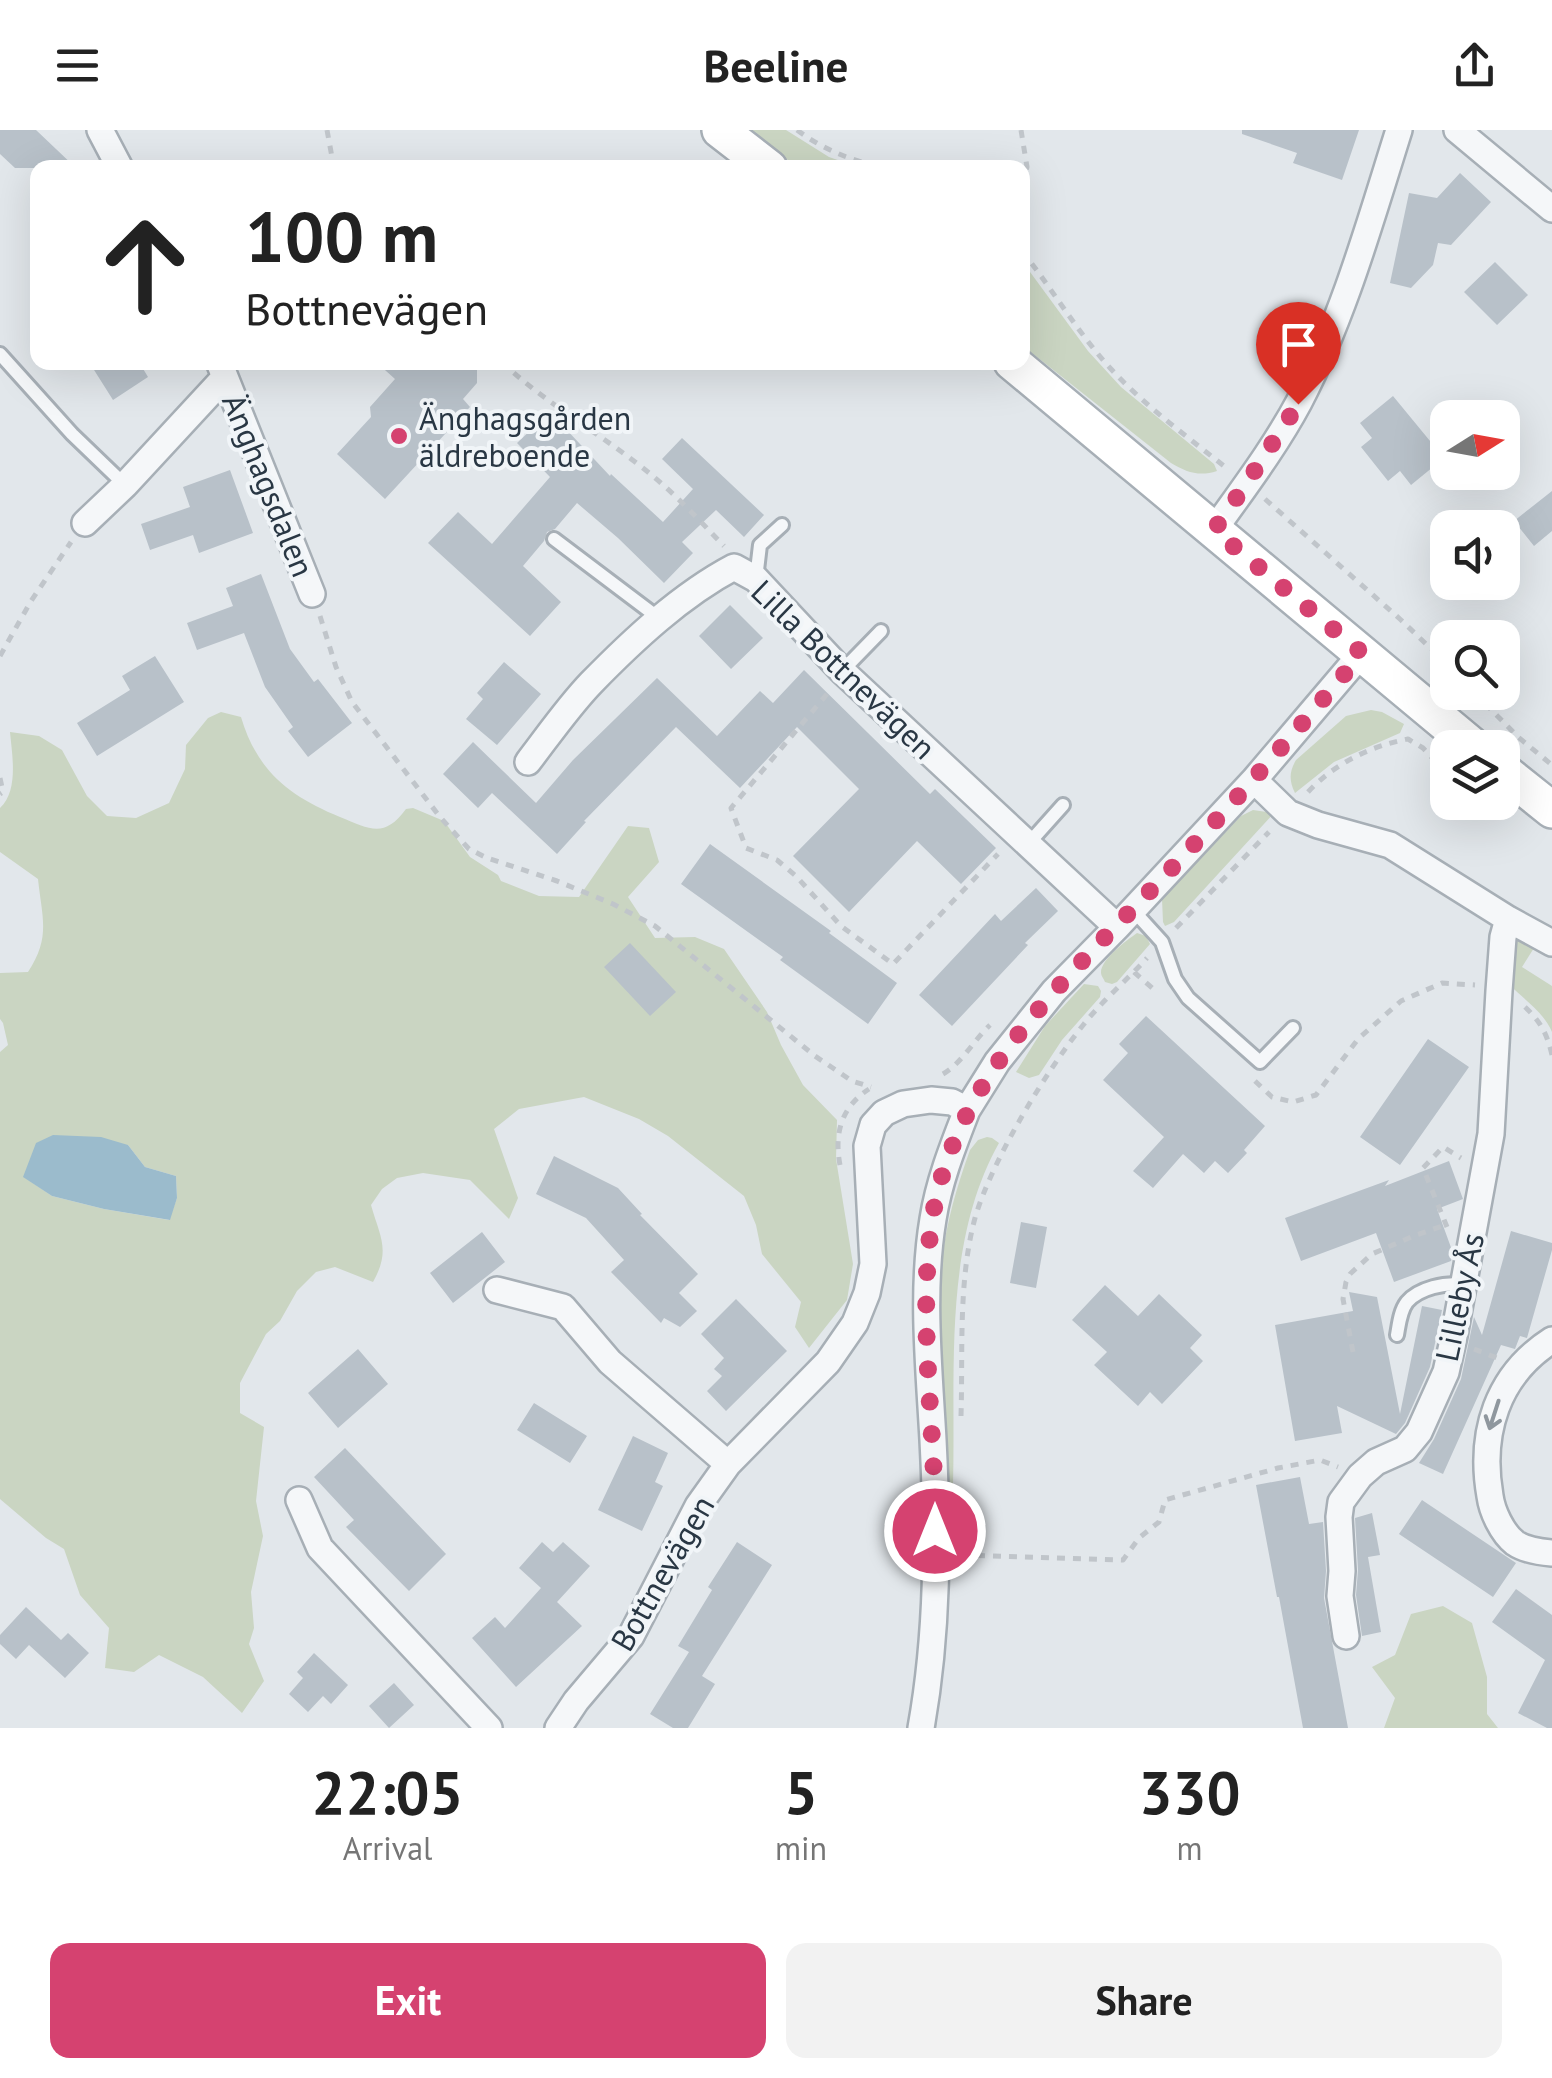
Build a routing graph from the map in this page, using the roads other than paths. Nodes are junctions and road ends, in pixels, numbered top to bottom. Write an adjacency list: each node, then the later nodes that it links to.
1 (100, 130): 5 (street)
2 (720, 130): 6 (street)
3 (1400, 130): 14 (street)
4 (1457, 130): 7 (street)
5 (116, 160)
6 (759, 160)
7 (1552, 209)
8 (0, 354): 11 (lane)
9 (222, 370): 11 (street, Änghagsdalen); 17 (street, Änghagsdalen)
10 (1022, 370): 14 (street)
11 (126, 485): 12 (street, Änghagsdalen)
12 (84, 523)
13 (782, 525): 16 (lane)
14 (1214, 530): 20 (street)
15 (554, 539): 18 (lane)
16 (745, 573): 18 (street, Lilla Bottnevägen); 21 (street, Lilla Bottnevägen)
17 (312, 594)
18 (660, 619): 23 (street, Lilla Bottnevägen)
19 (880, 632): 21 (lane)
20 (1362, 653): 22 (street); 24 (street)
21 (844, 672): 28 (street, Lilla Bottnevägen)
22 (1454, 730)
23 (528, 762)
24 (1254, 780): 29 (street); 30 (street)
25 (1520, 784): 27 (street)
26 (1063, 805): 28 (lane)
27 (1552, 810)
28 (1023, 838): 29 (street, Lilla Bottnevägen)
29 (1124, 918): 32 (lane); 33 (street)
30 (1508, 918): 31 (street); 34 (street, Lilleby Ås)
31 (1552, 942)
32 (1293, 1028)
33 (967, 1110): 38 (street, Bottnevägen); 44 (street)
34 (1463, 1285): 36 (lane); 41 (street, Lilleby Ås)
35 (497, 1290): 38 (street, Bottnevägen)
36 (1398, 1335)
37 (1552, 1340): 40 (street, Lilleby Ås, one-way to 40)
38 (728, 1464): 43 (street, Bottnevägen)
39 (299, 1500): 42 (street)
40 (1552, 1554)
41 (1346, 1636)
42 (489, 1728)
43 (558, 1728)
44 (920, 1728)

